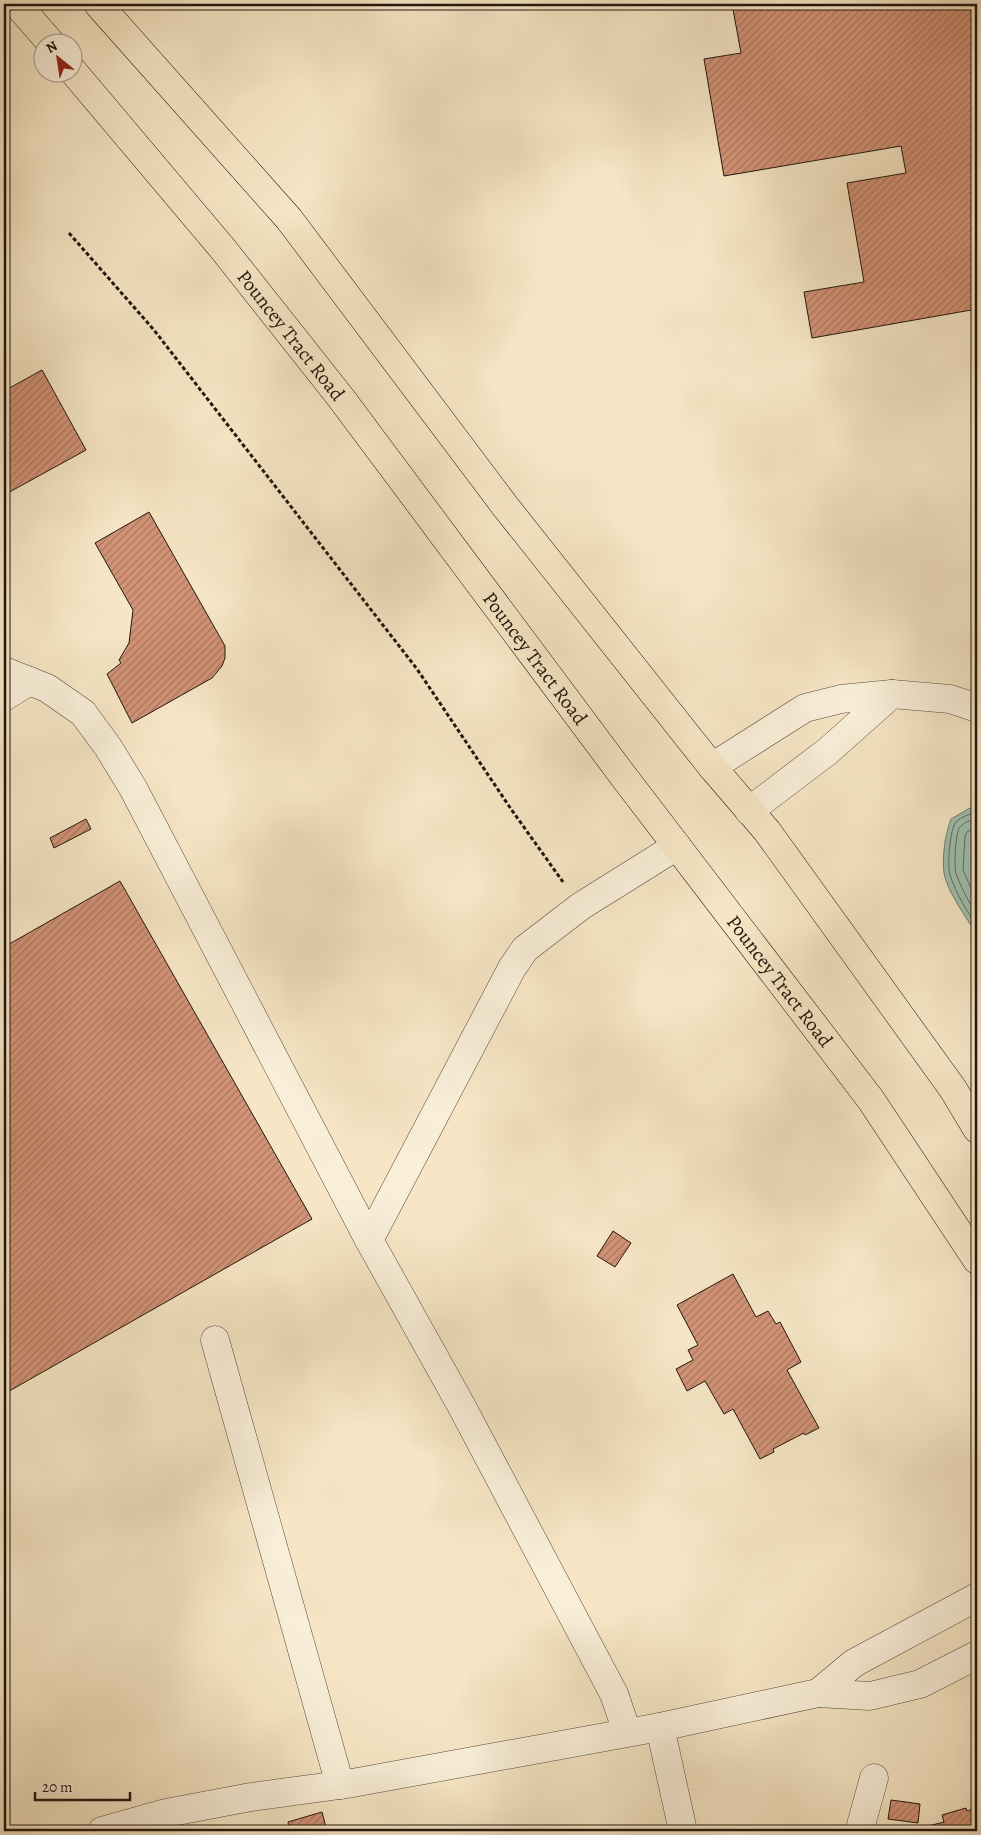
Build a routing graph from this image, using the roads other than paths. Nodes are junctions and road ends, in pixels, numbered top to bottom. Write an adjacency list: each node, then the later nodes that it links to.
1 (17, 4): 3 (main road)
2 (98, 4): 10 (main road)
3 (41, 32)
4 (82, 82): 12 (main road, Pouncey Tract Road)
5 (4, 671): 6 (street)
6 (30, 682): 8 (street); 14 (street)
7 (892, 694): 9 (street); 10 (street); 11 (street)
8 (4, 696)
9 (977, 708)
10 (712, 767): 11 (main road)
11 (749, 811): 13 (main road)
12 (677, 846): 14 (street); 15 (main road, Pouncey Tract Road)
13 (977, 1129)
14 (369, 1240): 21 (street)
15 (977, 1260)
16 (215, 1340): 23 (street)
17 (977, 1597): 19 (street)
18 (977, 1656): 19 (street)
19 (818, 1693): 20 (street)
20 (660, 1727): 21 (street); 25 (street)
21 (627, 1732): 23 (street)
22 (874, 1778): 26 (street)
23 (340, 1785): 24 (street)
24 (102, 1831)
25 (683, 1831)
26 (864, 1831)

